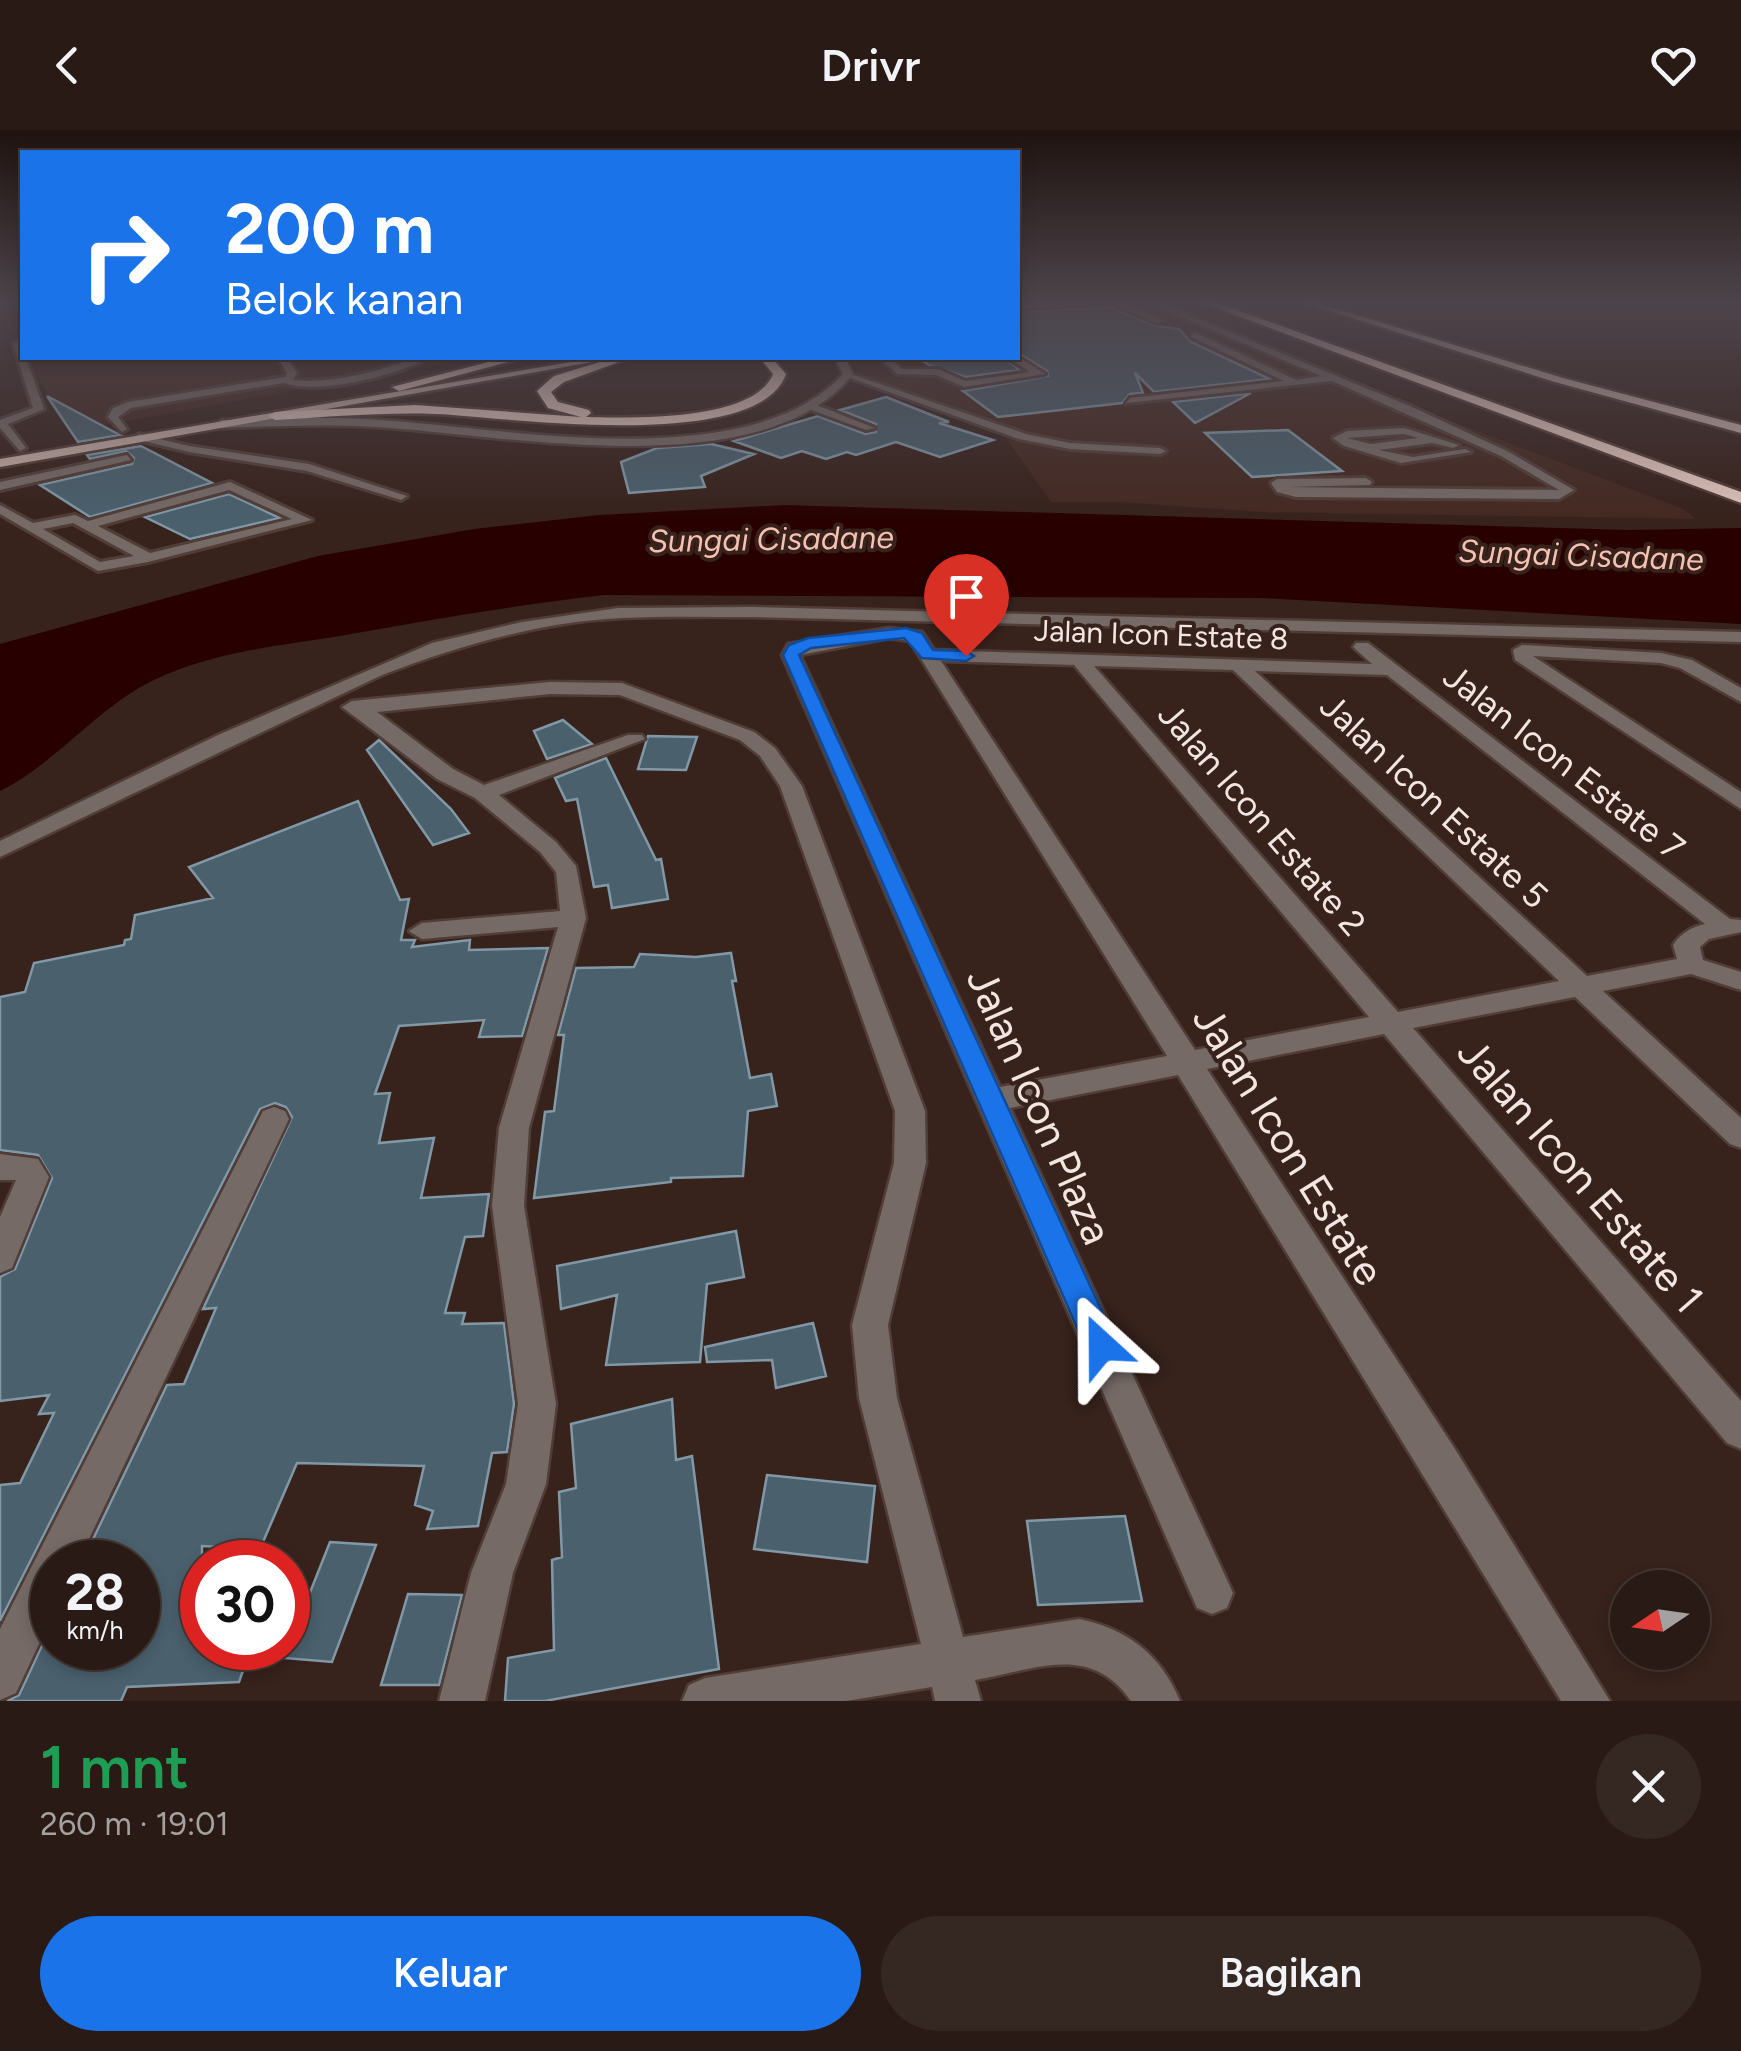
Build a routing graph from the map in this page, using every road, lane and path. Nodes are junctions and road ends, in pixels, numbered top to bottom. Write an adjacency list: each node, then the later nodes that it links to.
1 (27, 373): 44 (lane)
2 (292, 373): 26 (lane)
3 (368, 373): 26 (lane)
4 (455, 373): 29 (highway)
5 (477, 373): 29 (main road)
6 (522, 373): 33 (main road)
7 (577, 373): 8 (highway)
8 (763, 373)
9 (779, 373): 33 (highway)
10 (911, 373): 23 (lane)
11 (924, 373): 23 (lane)
12 (941, 373): 13 (lane)
13 (1039, 373)
14 (1273, 373): 28 (lane)
15 (1304, 373): 27 (lane)
16 (1324, 373): 24 (lane)
17 (1400, 373): 56 (highway)
18 (1439, 373): 40 (highway)
19 (1539, 373): 39 (main road)
20 (1574, 373): 25 (main road)
21 (1580, 373): 25 (main road)
22 (848, 374): 32 (street); 46 (lane)
23 (917, 374): 30 (lane)
24 (1333, 377): 27 (lane); 35 (lane)
25 (1587, 377): 34 (main road)
26 (288, 379): 37 (lane)
27 (1320, 380): 28 (lane); 35 (lane)
28 (1294, 383): 31 (lane)
29 (399, 387): 37 (main road)
30 (945, 394)
31 (1130, 402)
32 (810, 406): 36 (street); 38 (lane)
33 (275, 416): 36 (main road)
34 (1741, 418)
35 (1430, 422): 45 (lane)
36 (222, 424): 41 (main road)
37 (122, 428): 44 (main road)
38 (870, 428)
39 (1741, 429)
40 (1613, 434)
41 (139, 437): 51 (main road); 55 (lane)
42 (1433, 439): 43 (lane); 43 (lane); 47 (lane)
43 (1365, 447): 47 (lane)
44 (20, 448): 48 (main road)
45 (1493, 448): 47 (lane); 53 (lane)
46 (1160, 451)
47 (1473, 451)
48 (0, 452)
49 (1666, 453): 52 (highway)
50 (127, 458): 54 (lane)
51 (0, 463)
52 (1741, 479)
53 (1366, 482)
54 (0, 486)
55 (401, 496)
56 (1741, 498)
57 (2, 512): 59 (lane)
58 (88, 525): 59 (lane); 60 (lane); 60 (lane)
59 (34, 527): 60 (lane)
60 (148, 558)
61 (1741, 637): 68 (street)
62 (922, 646): 64 (street, Jalan Icon Estate 8); 65 (street, Jalan Icon Estate 8); 82 (street, Jalan Icon Estate)
63 (1362, 648): 67 (street, Jalan Icon Estate 7)
64 (791, 655): 83 (street, Jalan Icon Plaza)
65 (1080, 660): 66 (street, Jalan Icon Estate 8); 81 (street, Jalan Icon Estate 2)
66 (1238, 666): 67 (street, Jalan Icon Estate 8); 80 (street, Jalan Icon Estate 5)
67 (1392, 670): 76 (street, Jalan Icon Estate 7)
68 (323, 696): 70 (street); 74 (street)
69 (1741, 696): 73 (street)
70 (360, 708): 72 (street); 93 (street)
71 (635, 739): 72 (street)
72 (484, 793): 75 (street)
73 (1741, 802)
74 (0, 850)
75 (573, 918): 77 (street); 94 (street)
76 (1734, 926): 78 (street)
77 (422, 931)
78 (1692, 965): 79 (street); 80 (street)
79 (1741, 981)
80 (1581, 987): 81 (street); 85 (street, Jalan Icon Estate 5)
81 (1392, 1023): 82 (street); 88 (street, Jalan Icon Estate 1)
82 (1186, 1062): 83 (street); 97 (street, Jalan Icon Estate)
83 (991, 1100): 90 (street, Jalan Icon Plaza)
84 (274, 1119): 89 (street)
85 (1741, 1136)
86 (0, 1167): 87 (street)
87 (0, 1258)
88 (1741, 1430)
89 (67, 1540)
90 (1212, 1593)
91 (30, 1615): 92 (street)
92 (0, 1677)
93 (953, 1682): 95 (street); 96 (street)
94 (462, 1701)
95 (705, 1701)
96 (1157, 1701)
97 (1587, 1701)

